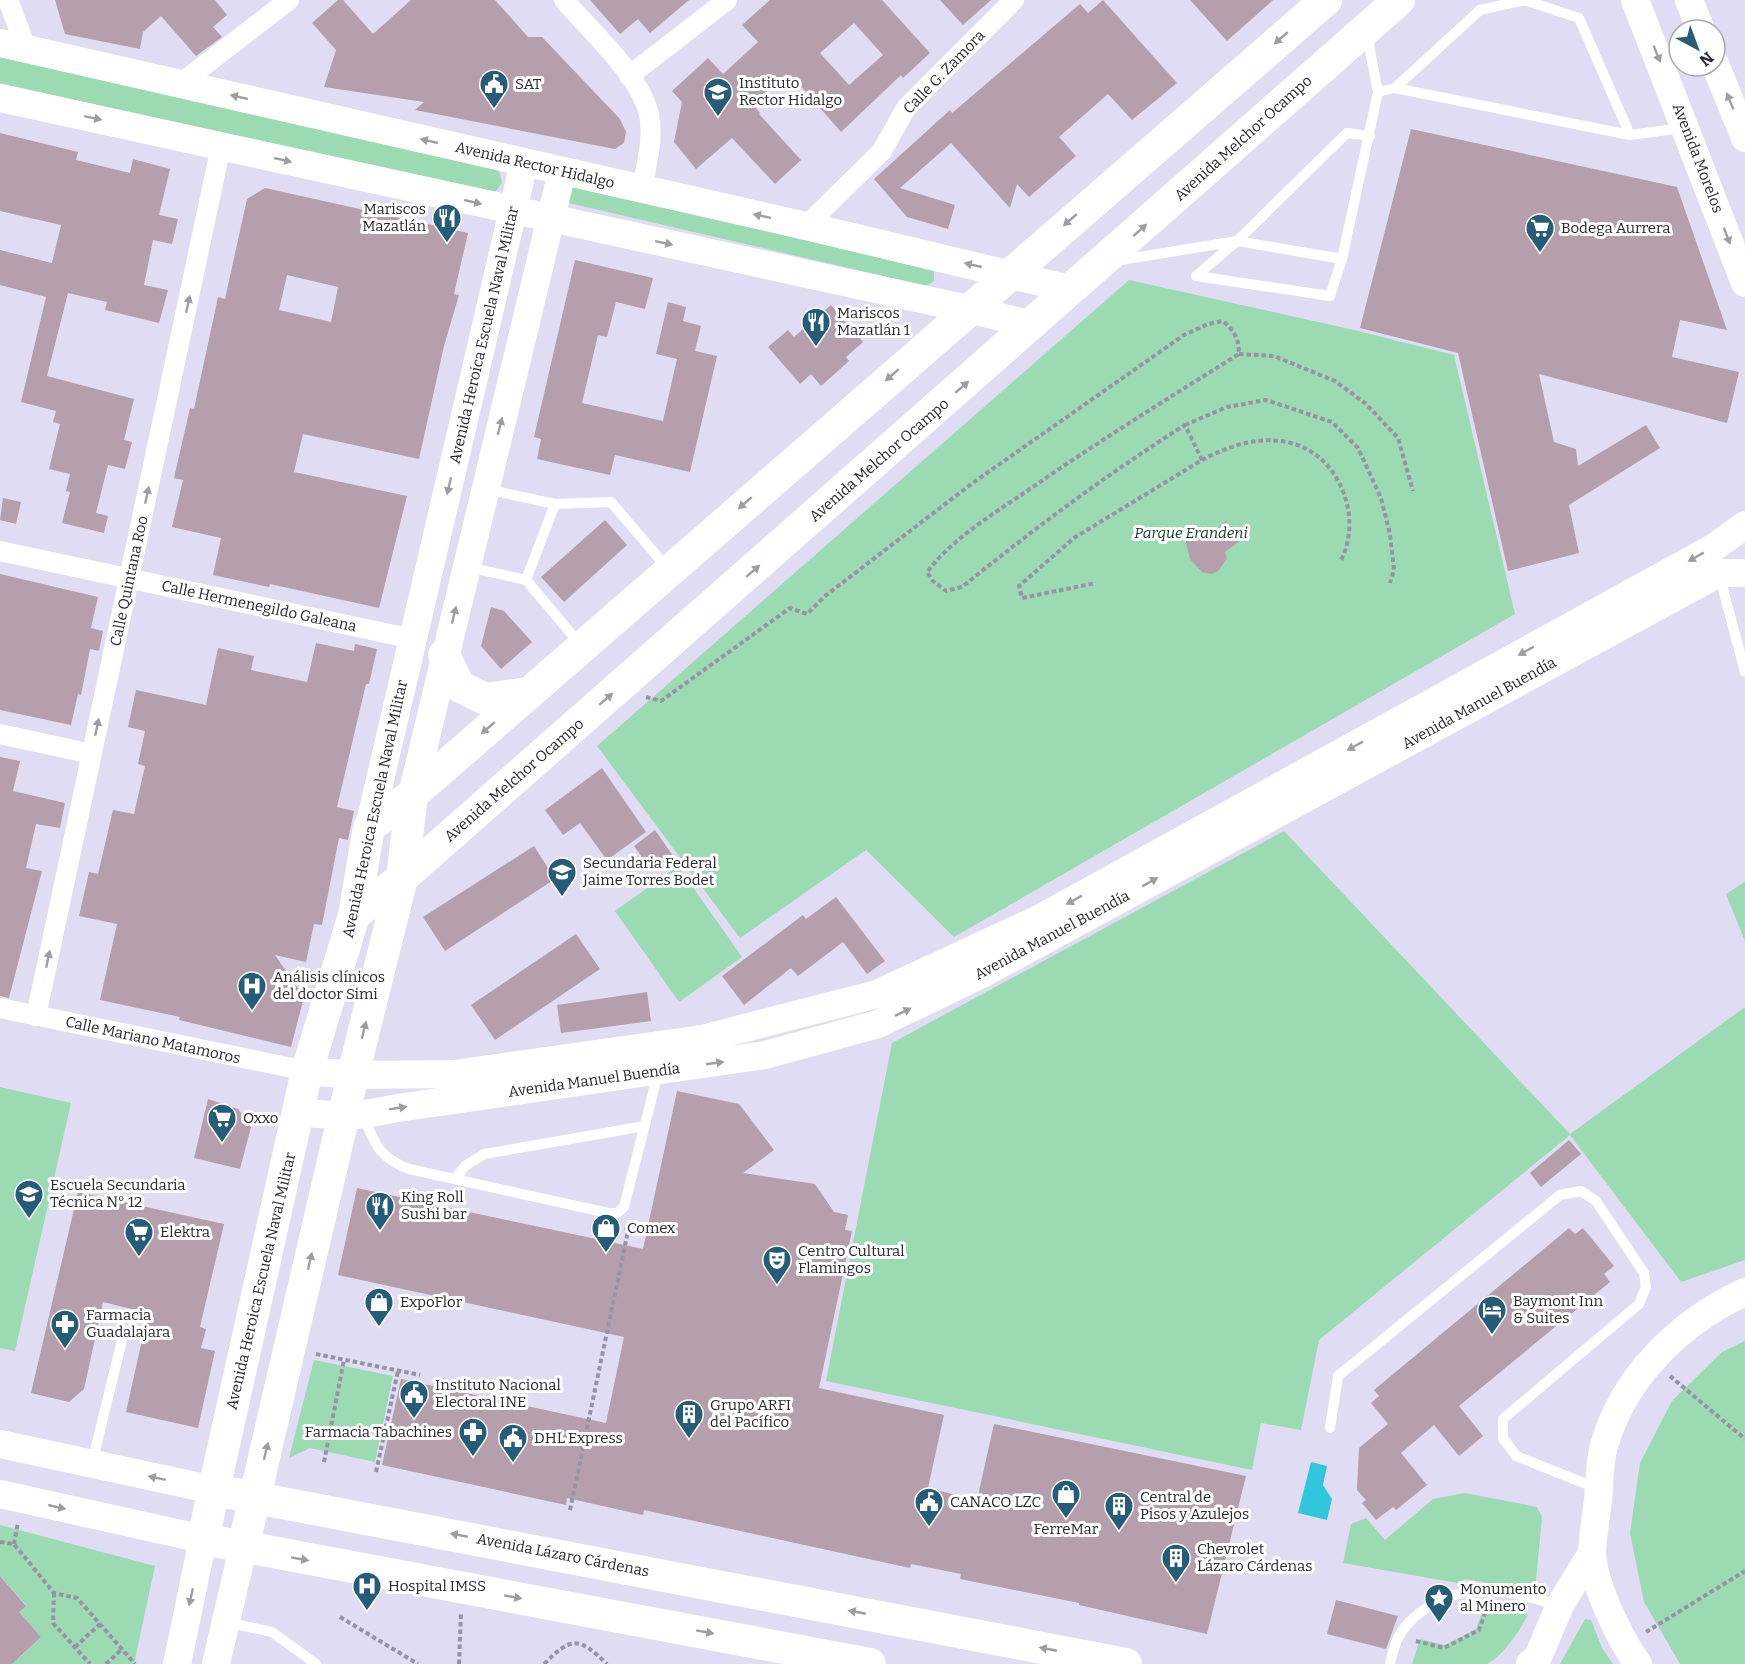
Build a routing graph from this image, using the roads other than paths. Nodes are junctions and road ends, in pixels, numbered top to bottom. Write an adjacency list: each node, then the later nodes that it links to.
1 (8, 0): 12 (street)
2 (289, 0): 15 (street)
3 (564, 0): 13 (street)
4 (727, 0): 13 (street)
5 (1014, 0): 29 (street, Calle G. Zamora)
6 (1326, 0): 33 (main road, one-way to 33)
7 (1399, 0): 11 (main road, Avenida Melchor Ocampo)
8 (1635, 0): 19 (street, Avenida Morelos, one-way to 19)
9 (1689, 0): 10 (street)
10 (1696, 18)
11 (1365, 28): 17 (lane); 32 (main road, Avenida Melchor Ocampo, one-way to 11)
12 (13, 45): 15 (street, Avenida Rector Hidalgo)
13 (629, 76): 26 (street)
14 (1721, 78): 22 (street, one-way to 14)
15 (180, 84): 24 (street, Avenida Rector Hidalgo, one-way to 15)
16 (1395, 88): 17 (lane); 21 (lane); 21 (lane)
17 (1378, 92): 20 (lane)
18 (0, 98): 23 (street, one-way to 23)
19 (1686, 127): 21 (lane); 34 (street, Avenida Morelos, one-way to 34)
20 (1370, 135): 30 (lane); 31 (lane)
21 (1630, 135)
22 (1745, 138)
23 (221, 146): 27 (street, one-way to 27); 45 (street, Calle Quintana Roo, one-way to 23)
24 (524, 163): 25 (street, Avenida Rector Hidalgo); 27 (street, Avenida Heroica Escuela Naval Militar)
25 (562, 172): 26 (street, Avenida Rector Hidalgo); 28 (street)
26 (642, 189): 29 (street, Avenida Rector Hidalgo, one-way to 26)
27 (513, 211): 28 (street); 47 (street, Avenida Heroica Escuela Naval Militar, one-way to 47)
28 (552, 219): 36 (street, one-way to 36); 38 (street, one-way to 28)
29 (806, 226): 33 (street, Avenida Rector Hidalgo, one-way to 29)
30 (1237, 241): 31 (lane); 31 (lane); 32 (lane)
31 (1342, 259)
32 (1103, 263): 35 (main road, Avenida Melchor Ocampo)
33 (1009, 273): 35 (street, Avenida Rector Hidalgo); 36 (main road)
34 (1745, 283)
35 (1070, 289): 37 (main road, Avenida Melchor Ocampo)
36 (968, 309): 37 (street); 43 (main road, one-way to 43)
37 (1033, 325): 56 (main road, Avenida Melchor Ocampo, one-way to 37)
38 (485, 489): 39 (lane); 42 (street)
39 (555, 504): 43 (lane); 46 (lane)
40 (1745, 525): 62 (street, Avenida Manuel Buendía, one-way to 62)
41 (0, 551): 45 (street, Calle Hermenegildo Galeana)
42 (465, 567): 46 (lane); 49 (street, one-way to 42)
43 (669, 570): 48 (main road)
44 (1732, 573): 50 (lane); 61 (street, Avenida Manuel Buendía, one-way to 44)
45 (129, 578): 47 (street, Calle Hermenegildo Galeana); 53 (street, Calle Quintana Roo, one-way to 45)
46 (526, 580): 48 (lane)
47 (413, 639): 55 (street, Avenida Heroica Escuela Naval Militar)
48 (582, 646): 51 (main road)
49 (444, 655): 51 (main road); 54 (street)
50 (1745, 672)
51 (528, 693): 54 (main road, one-way to 54)
52 (0, 734): 53 (street)
53 (92, 754): 59 (street, Calle Quintana Roo, one-way to 53)
54 (412, 795): 55 (main road); 56 (main road)
55 (369, 827): 57 (main road, Avenida Heroica Escuela Naval Militar)
56 (402, 878): 57 (main road, Avenida Melchor Ocampo); 62 (main road, one-way to 56)
57 (354, 915): 60 (main road, Avenida Heroica Escuela Naval Militar)
58 (0, 1008): 59 (street, Calle Mariano Matamoros)
59 (36, 1016): 60 (street, Calle Mariano Matamoros)
60 (307, 1071): 62 (street, Avenida Manuel Buendía); 63 (main road, Avenida Heroica Escuela Naval Militar)
61 (659, 1071): 64 (street, Avenida Manuel Buendía, one-way to 61); 65 (lane)
62 (352, 1075): 64 (main road)
63 (298, 1112): 64 (street, Avenida Manuel Buendía); 73 (main road, Avenida Heroica Escuela Naval Militar)
64 (353, 1117): 66 (lane); 75 (main road, one-way to 64)
65 (645, 1126): 66 (lane); 66 (lane)
66 (455, 1179)
67 (1745, 1292): 72 (street)
68 (123, 1336): 71 (lane)
69 (1330, 1428): 72 (lane)
70 (0, 1444): 71 (street, Avenida Lázaro Cárdenas)
71 (92, 1464): 73 (street, Avenida Lázaro Cárdenas, one-way to 71)
72 (1599, 1489): 78 (street)
73 (214, 1490): 75 (main road, Avenida Lázaro Cárdenas); 76 (main road, Avenida Heroica Escuela Naval Militar)
74 (0, 1494): 76 (street, one-way to 76)
75 (254, 1499): 77 (main road); 86 (main road, Avenida Lázaro Cárdenas, one-way to 75)
76 (203, 1539): 77 (main road); 82 (street, Avenida Heroica Escuela Naval Militar, one-way to 82)
77 (243, 1548): 80 (street); 85 (main road, one-way to 85)
78 (1592, 1553): 79 (street); 81 (street)
79 (1560, 1605): 87 (lane); 88 (street)
80 (226, 1622): 83 (street); 84 (lane)
81 (1631, 1654)
82 (177, 1664)
83 (216, 1664)
84 (316, 1664)
85 (870, 1664)
86 (1126, 1664)
87 (1390, 1664)
88 (1530, 1664)

